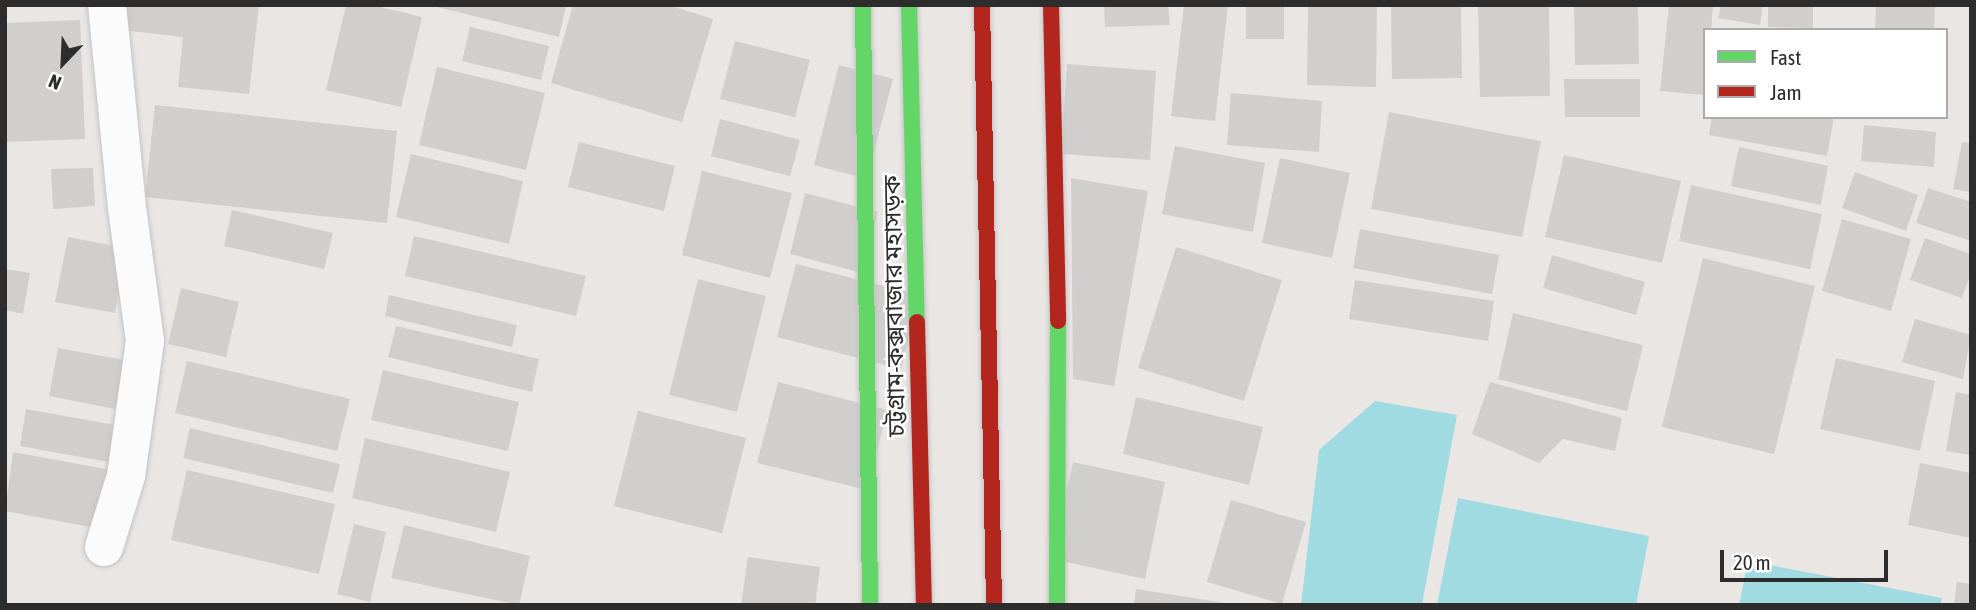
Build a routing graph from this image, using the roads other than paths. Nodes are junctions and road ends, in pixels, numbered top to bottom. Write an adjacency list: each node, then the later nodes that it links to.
1 (107, 5): 6 (street)
2 (863, 5): 7 (main road)
3 (909, 5): 8 (main road, চট্টগ্রাম-কক্সবাজার মহাসড়ক)
4 (982, 5): 9 (main road)
5 (1051, 5): 10 (main road)
6 (104, 547)
7 (870, 605)
8 (924, 605)
9 (994, 605)
10 (1057, 605)

